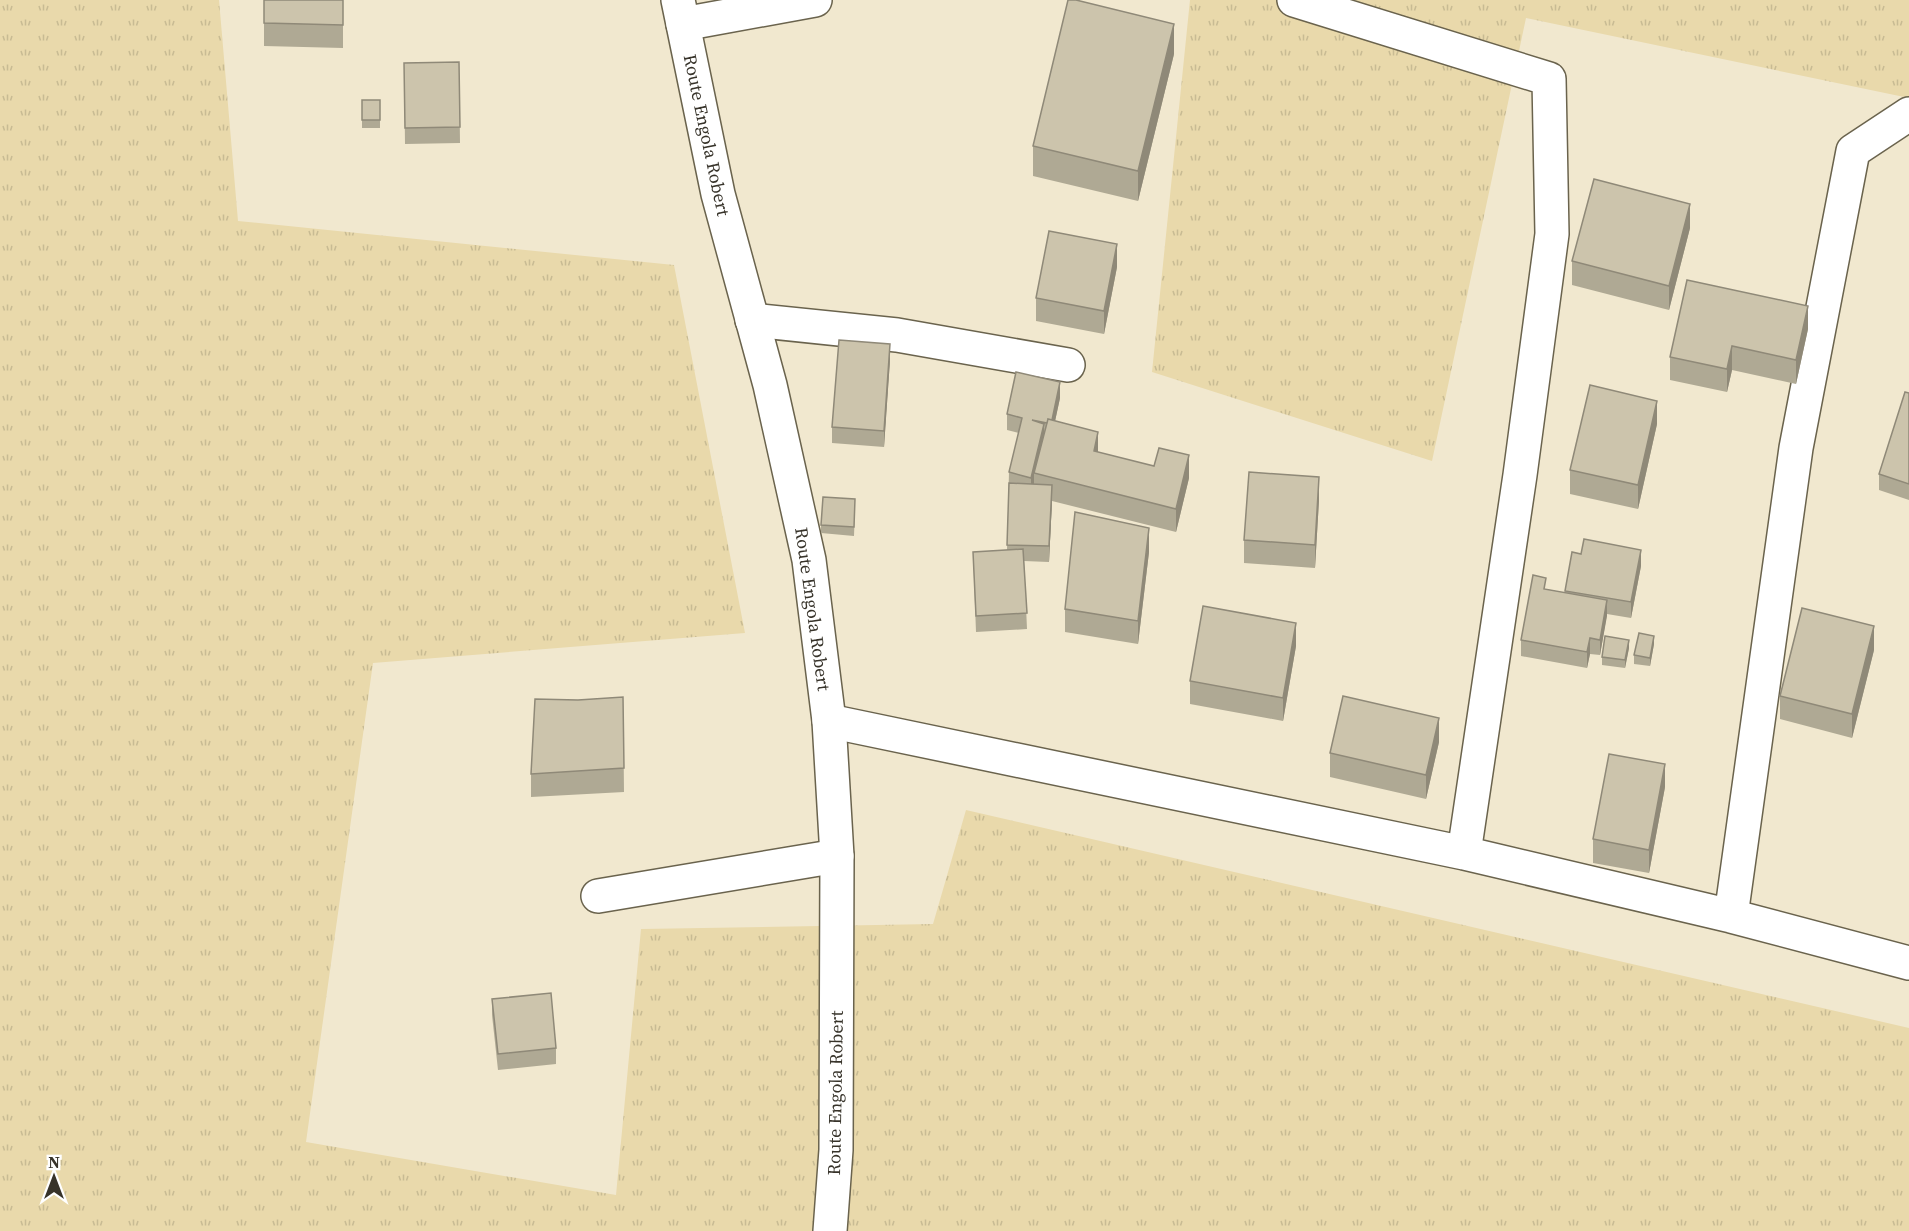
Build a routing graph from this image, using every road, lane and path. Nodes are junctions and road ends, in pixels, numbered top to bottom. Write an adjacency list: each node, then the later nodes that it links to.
1 (815, 0): 3 (street)
2 (1294, 0): 8 (street)
3 (681, 12): 5 (street, Route Engola Robert)
4 (1909, 114): 11 (street)
5 (752, 320): 6 (street); 7 (street, Route Engola Robert)
6 (1068, 365)
7 (829, 721): 8 (street); 9 (street, Route Engola Robert)
8 (1464, 853): 11 (street)
9 (837, 856): 10 (street); 13 (street, Route Engola Robert)
10 (598, 896)
11 (1731, 916): 12 (street)
12 (1909, 963)
13 (830, 1231)

